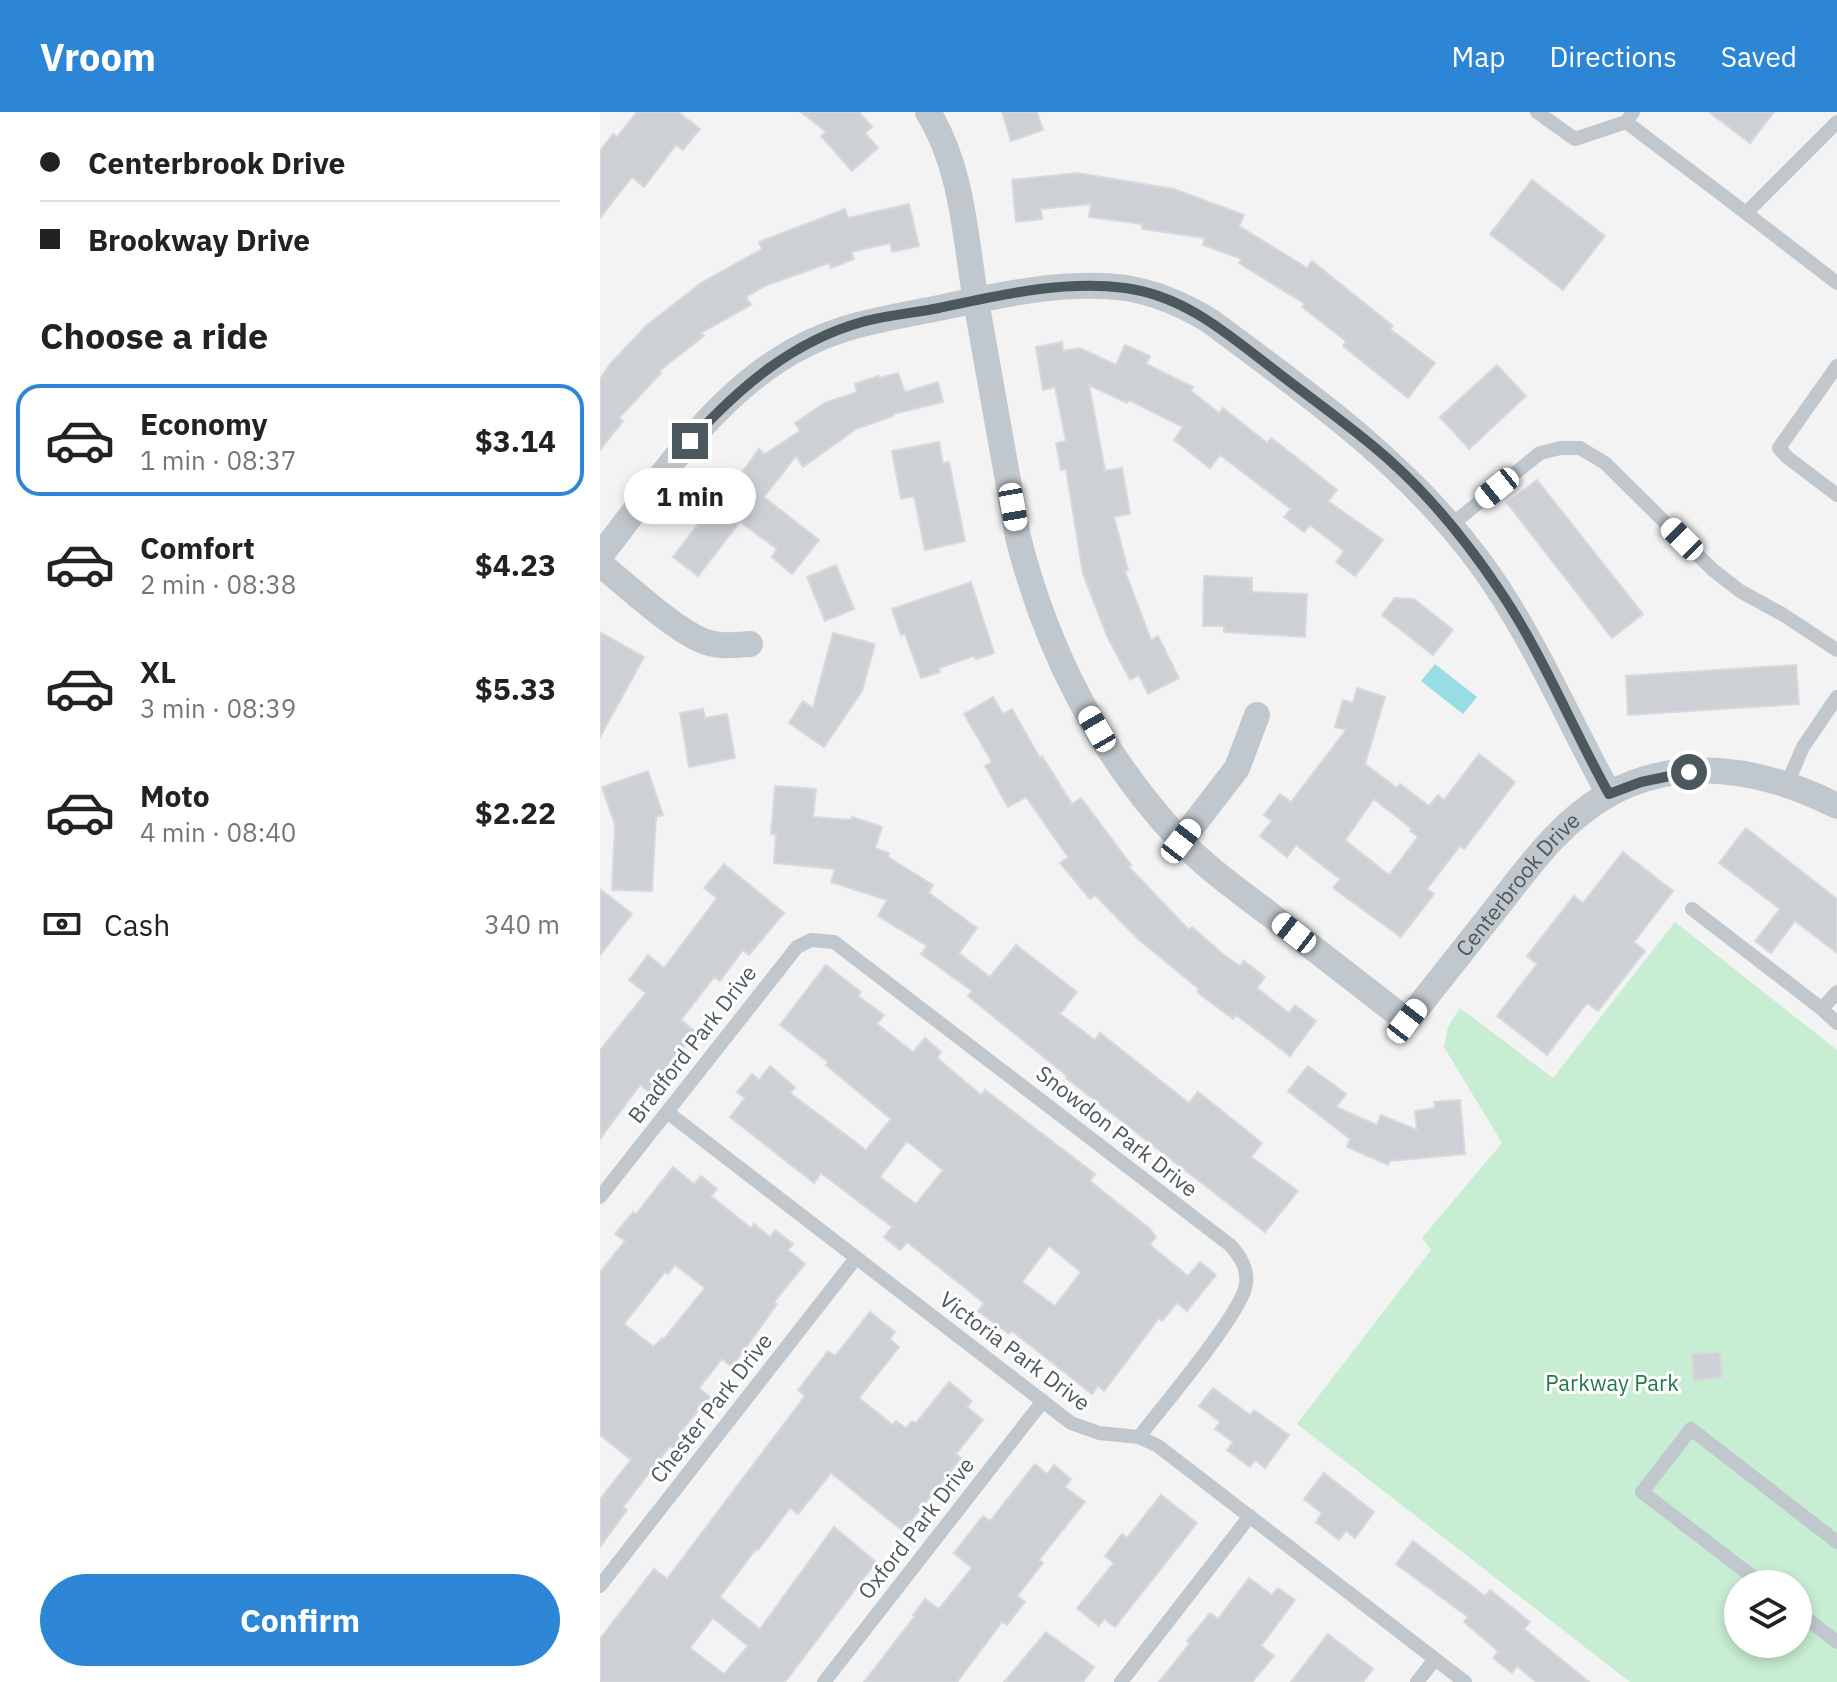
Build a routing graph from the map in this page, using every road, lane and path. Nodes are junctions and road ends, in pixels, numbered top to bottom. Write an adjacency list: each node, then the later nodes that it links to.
1 (928, 112): 7 (street)
2 (1537, 112): 3 (lane)
3 (1629, 117): 5 (lane)
4 (1837, 122): 5 (lane)
5 (1746, 213): 6 (lane)
6 (1837, 283)
7 (976, 300): 10 (street); 11 (street); 20 (street)
8 (1837, 366): 9 (lane)
9 (1837, 495)
10 (1451, 525): 14 (lane); 18 (street)
11 (600, 556)
12 (600, 564): 13 (street)
13 (750, 644)
14 (1837, 650)
15 (1837, 697): 17 (lane)
16 (1257, 715): 20 (street)
17 (1787, 784): 18 (street, Centerbrook Drive); 19 (street, Centerbrook Drive)
18 (1609, 794): 20 (street, Centerbrook Drive)
19 (1837, 806)
20 (1181, 841)
21 (1692, 909): 24 (lane)
22 (789, 955): 26 (lane, Bradford Park Drive); 30 (lane, Snowdon Park Drive)
23 (1837, 992): 24 (lane)
24 (1822, 1009): 25 (lane)
25 (1837, 1023)
26 (667, 1112): 27 (lane, Bradford Park Drive); 28 (lane, Victoria Park Drive)
27 (600, 1197)
28 (856, 1258): 29 (lane, Victoria Park Drive); 34 (lane, Chester Park Drive)
29 (1043, 1401): 30 (lane, Victoria Park Drive); 38 (lane, Oxford Park Drive)
30 (1139, 1437): 31 (lane, Victoria Park Drive)
31 (1250, 1516): 37 (lane, Victoria Park Drive); 39 (lane)
32 (1837, 1542): 33 (lane)
33 (1744, 1570)
34 (600, 1586)
35 (1812, 1623): 36 (lane)
36 (1837, 1642)
37 (1435, 1659): 40 (lane); 41 (lane, Victoria Park Drive)
38 (824, 1682)
39 (1121, 1682)
40 (1417, 1682)
41 (1465, 1682)

